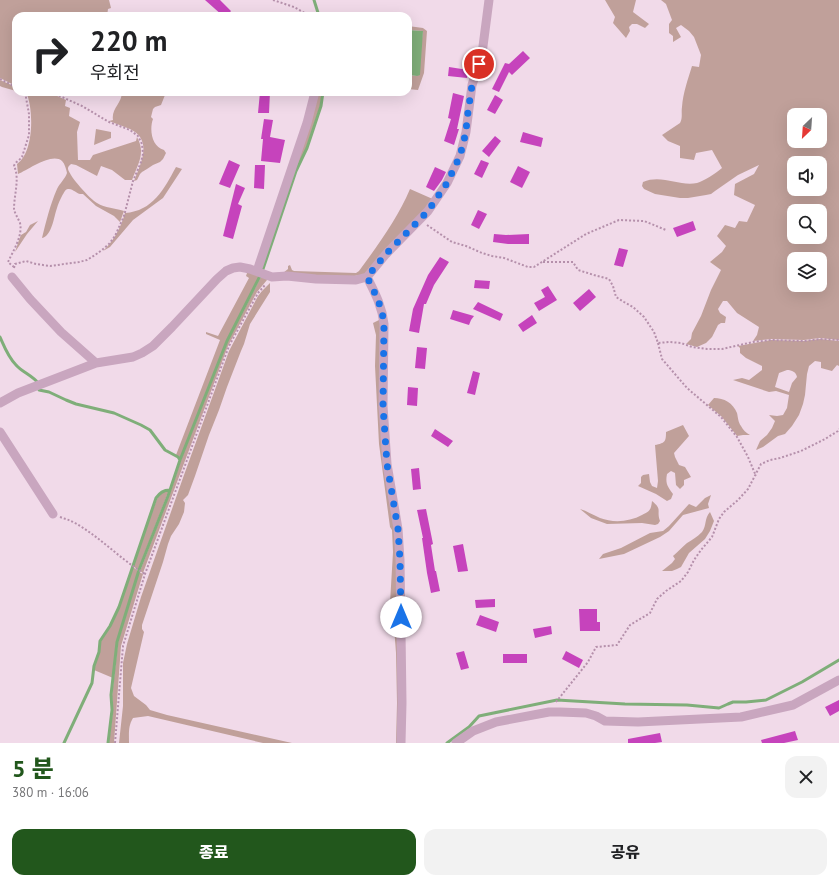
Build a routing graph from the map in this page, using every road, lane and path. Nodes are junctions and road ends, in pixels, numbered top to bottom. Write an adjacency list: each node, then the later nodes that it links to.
1 (273, 0): 3 (path)
2 (489, 0): 9 (street)
3 (303, 12)
4 (0, 79): 5 (path)
5 (12, 84)
6 (26, 96): 12 (path)
7 (60, 96): 12 (path)
8 (314, 96): 13 (street)
9 (420, 220): 11 (path); 16 (street)
10 (666, 230): 11 (path)
11 (543, 262): 18 (path)
12 (14, 267): 14 (path)
13 (257, 271): 15 (street); 19 (street)
14 (12, 277): 19 (street)
15 (272, 277): 16 (street); 25 (path)
16 (367, 277): 29 (street)
17 (839, 340): 18 (path)
18 (658, 343): 23 (path)
19 (96, 363): 20 (street)
20 (0, 403)
21 (839, 429): 23 (path)
22 (0, 432): 24 (street)
23 (756, 476): 27 (path)
24 (53, 514): 25 (path)
25 (145, 574): 28 (path)
26 (839, 680): 27 (street)
27 (549, 712): 30 (street)
28 (115, 743)
29 (401, 743)
30 (456, 743)

